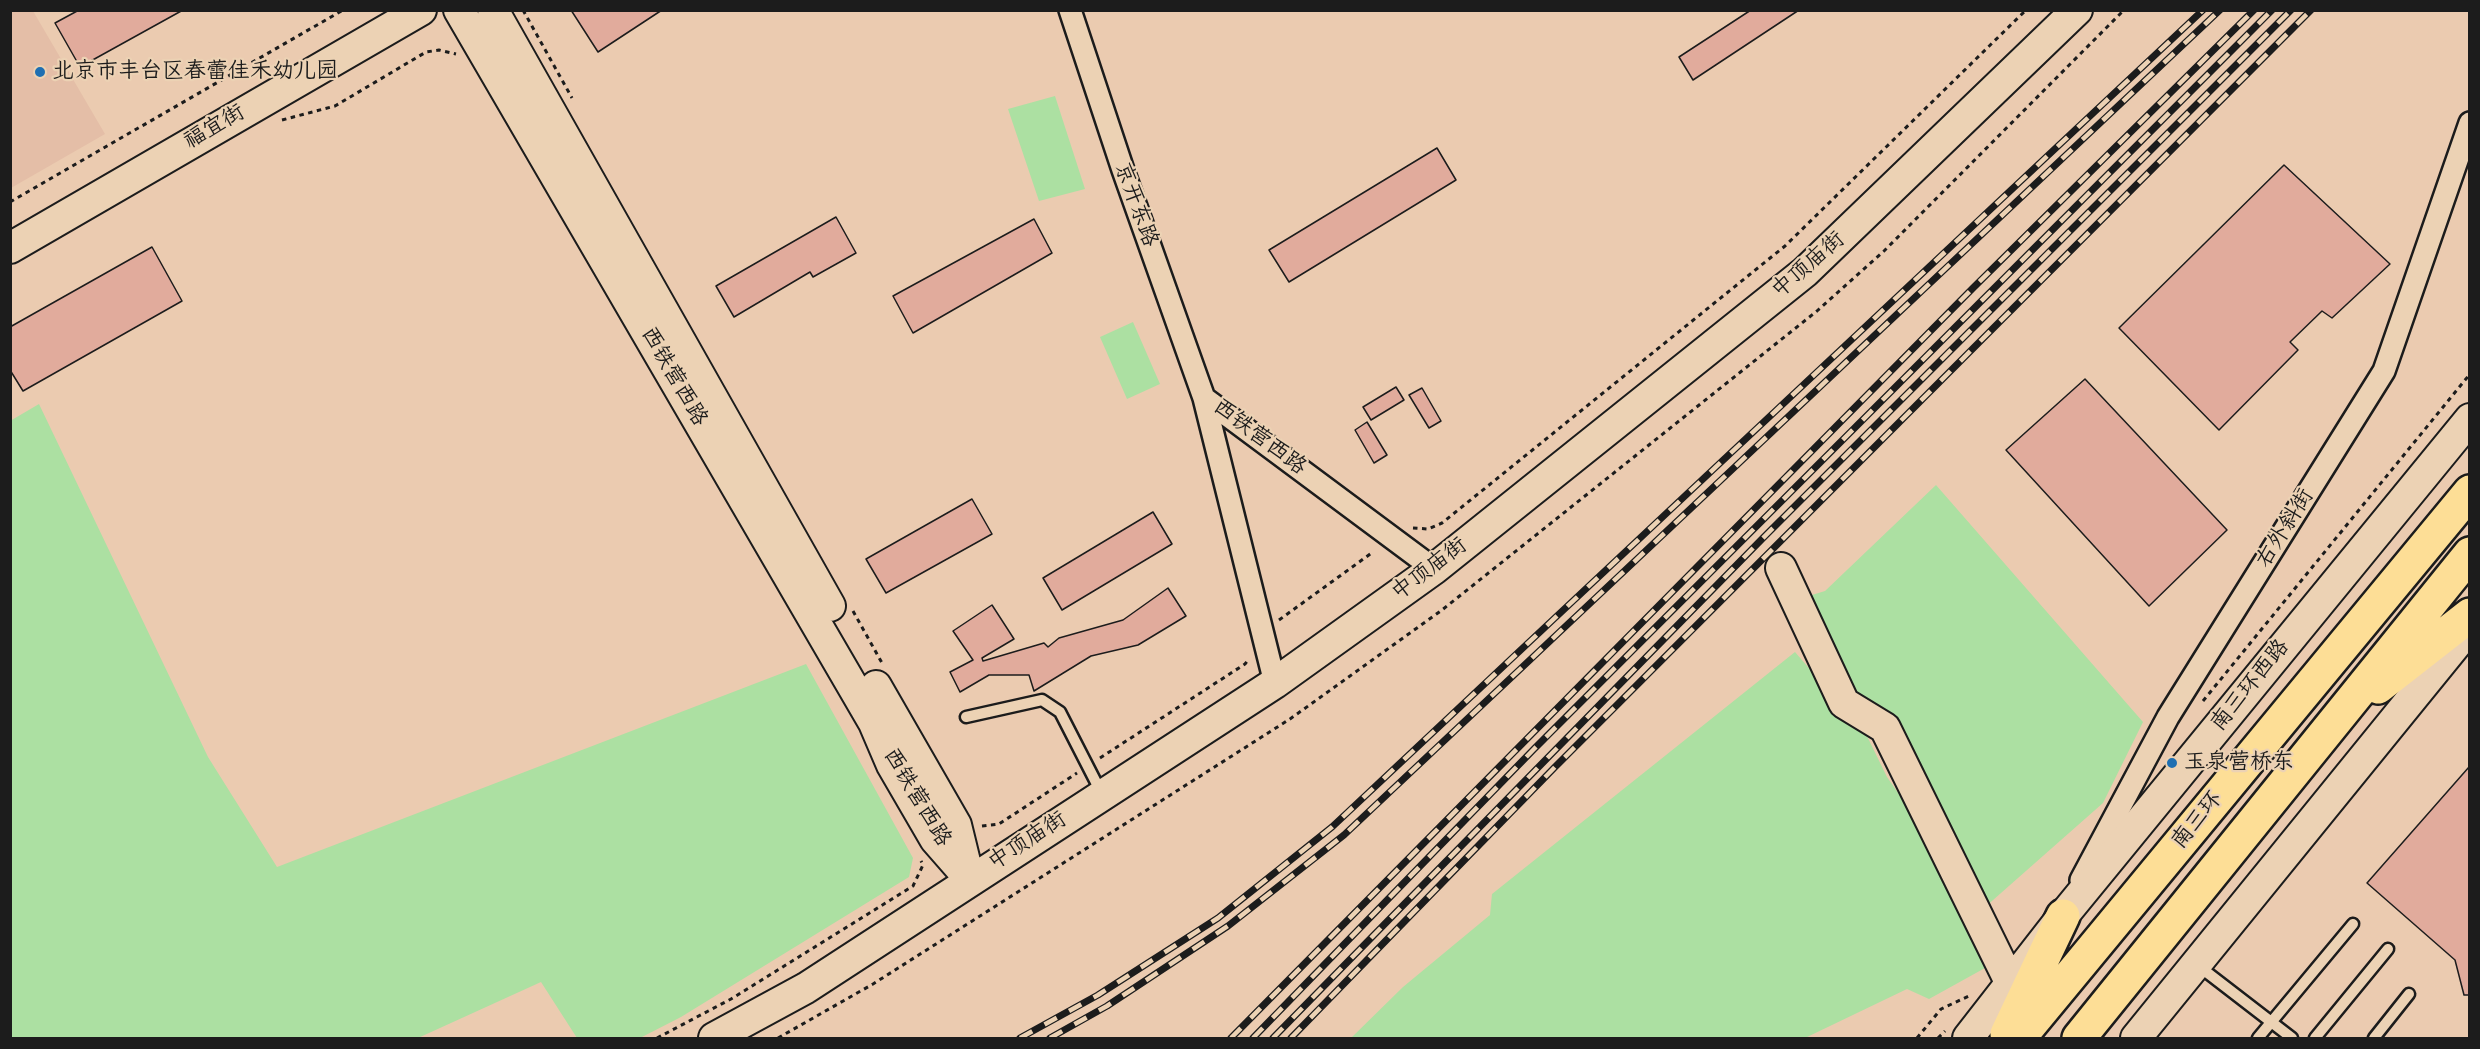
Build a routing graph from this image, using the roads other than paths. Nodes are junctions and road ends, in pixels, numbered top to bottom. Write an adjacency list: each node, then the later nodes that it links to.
1 (385, 10): 8 (street, 福宜街)
2 (421, 10): 9 (street, 福宜街)
3 (459, 10): 22 (street, 西铁营西路)
4 (493, 10): 22 (street, 西铁营西路)
5 (1070, 10): 10 (street, 京开东路)
6 (2077, 10): 14 (street, 中顶庙街)
7 (2469, 123): 23 (street, 右外斜街)
8 (10, 225)
9 (10, 248)
10 (1204, 398): 14 (street, 西铁营西路); 18 (street, 西铁营西路)
11 (2469, 419): 23 (street, 南三环西路)
12 (2469, 492): 33 (highway, 南三环)
13 (2469, 554): 20 (highway, 南三环)
14 (1434, 568): 18 (street, 中顶庙街)
15 (1781, 568): 27 (street)
16 (2469, 615): 20 (highway)
17 (2469, 627): 26 (street)
18 (1275, 683): 21 (street, 中顶庙街)
19 (966, 717): 21 (lane)
20 (2330, 726): 34 (highway, 南三环)
21 (1102, 794): 22 (street, 中顶庙街)
22 (970, 879): 30 (street, 中顶庙街)
23 (2063, 916): 27 (street, 南三环西路); 32 (highway)
24 (2353, 924): 29 (lane)
25 (2388, 949): 38 (lane)
26 (2196, 964): 29 (lane); 35 (street)
27 (2011, 984): 31 (street, 南三环西路)
28 (2409, 994): 39 (lane)
29 (2271, 1022): 36 (lane); 37 (lane)
30 (714, 1038)
31 (1968, 1038)
32 (2005, 1038)
33 (2019, 1038)
34 (2079, 1038)
35 (2136, 1038)
36 (2258, 1038)
37 (2292, 1038)
38 (2315, 1038)
39 (2374, 1038)

